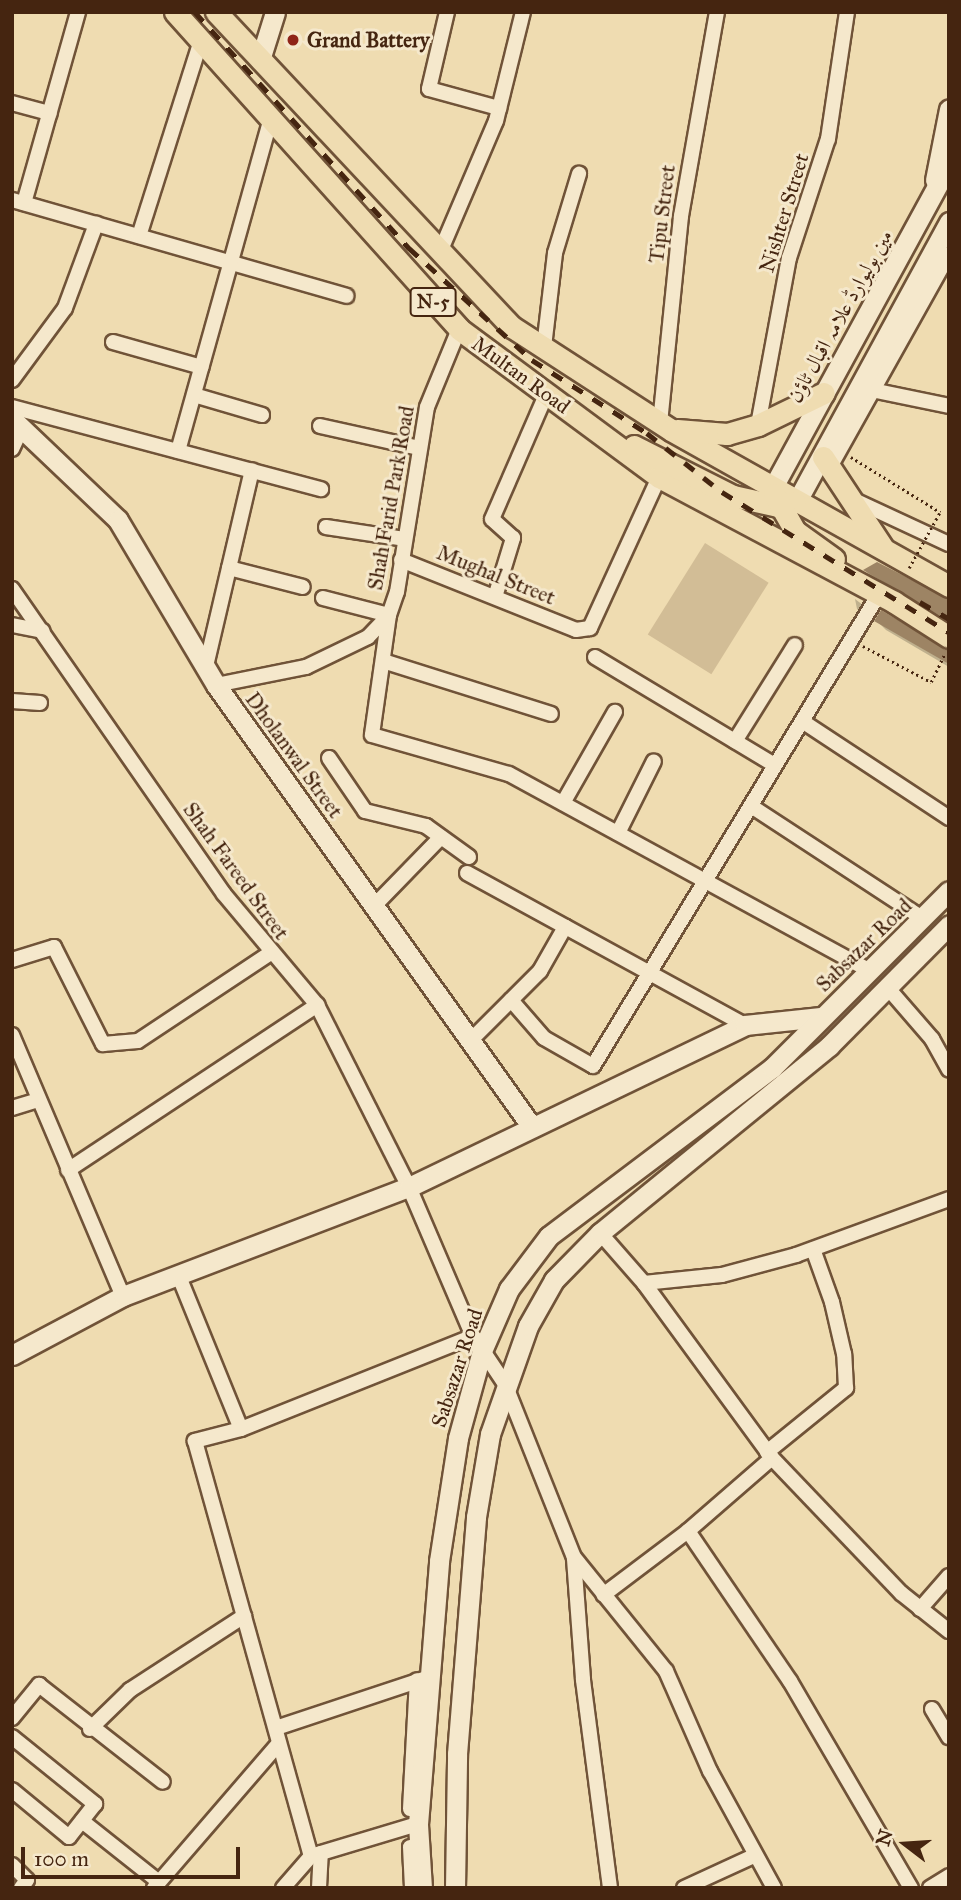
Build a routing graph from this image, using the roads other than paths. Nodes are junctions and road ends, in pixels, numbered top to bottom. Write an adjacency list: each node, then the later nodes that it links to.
1 (78, 12): 14 (street)
2 (175, 12): 9 (main road, Multan Road / N-5)
3 (216, 12): 10 (main road, Multan Road / N-5)
4 (275, 12): 10 (main road)
5 (447, 12): 12 (street)
6 (523, 12): 12 (street)
7 (717, 12): 45 (street, Tipu Street)
8 (847, 12): 43 (street, Nishter Street)
9 (201, 40): 15 (main road, Multan Road / N-5); 23 (street)
10 (260, 61): 24 (main road, Multan Road / N-5)
11 (12, 103): 14 (street)
12 (499, 108): 24 (street)
13 (949, 109): 16 (main road)
14 (50, 113): 20 (street)
15 (271, 117): 26 (street); 29 (main road, Multan Road / N-5)
16 (945, 133): 19 (main road)
17 (949, 164): 19 (main road, مین بولیوارڈ علامہ اقبال ٹاؤن)
18 (579, 174): 31 (street)
19 (932, 195): 35 (main road, مین بولیوارڈ علامہ اقبال ٹاؤن)
20 (17, 205): 22 (street)
21 (949, 222): 49 (main road)
22 (96, 224): 23 (street); 33 (street)
23 (139, 236): 26 (street)
24 (440, 252): 31 (main road, Multan Road / N-5)
25 (949, 254): 27 (street)
26 (230, 263): 28 (street); 32 (street)
27 (944, 271): 34 (street)
28 (346, 296)
29 (460, 329): 37 (main road, Multan Road / N-5); 46 (street, Shah Farid Park Road)
30 (113, 342): 32 (street)
31 (544, 347): 45 (main road, Multan Road / N-5)
32 (202, 367): 36 (street)
33 (12, 380)
34 (872, 390): 38 (street); 49 (street)
35 (824, 393): 43 (main road); 54 (main road, مین بولیوارڈ علامہ اقبال ٹاؤن)
36 (194, 395): 40 (street); 48 (street)
37 (546, 395): 41 (main road, Multan Road / N-5); 64 (street)
38 (949, 406)
39 (12, 407): 48 (street)
40 (262, 415)
41 (587, 423): 51 (main road, Multan Road / N-5); 54 (main road)
42 (17, 424): 47 (street); 74 (main road, Dholanwal Street)
43 (758, 425): 45 (main road)
44 (320, 426): 46 (street)
45 (666, 426): 54 (main road, Multan Road / N-5)
46 (419, 448): 56 (street, Shah Farid Park Road)
47 (12, 449)
48 (178, 451): 50 (street)
49 (830, 458): 53 (main road); 54 (main road)
50 (252, 470): 52 (street); 60 (street)
51 (659, 477): 64 (street, Mughal Street); 66 (main road, Multan Road / N-5)
52 (321, 489)
53 (849, 498): 57 (street); 58 (main road)
54 (782, 499): 58 (main road, Multan Road / N-5); 66 (main road)
55 (326, 527): 56 (street)
56 (404, 539): 59 (street, Shah Farid Park Road)
57 (949, 544)
58 (887, 554): 61 (main road, Multan Road / N-5)
59 (401, 560): 64 (street, Mughal Street); 67 (street, Shah Farid Park Road)
60 (229, 568): 62 (street); 74 (street)
61 (949, 586)
62 (303, 587)
63 (12, 589): 69 (street, Shah Fareed Street)
64 (495, 597)
65 (323, 598): 67 (street)
66 (887, 598): 70 (main road, Multan Road / N-5); 80 (street)
67 (389, 615): 73 (street); 75 (street, Shah Farid Park Road)
68 (12, 625): 69 (street)
69 (42, 631): 98 (street, Shah Fareed Street)
70 (949, 637)
71 (795, 645): 81 (street)
72 (594, 657): 81 (street)
73 (383, 661): 79 (street); 85 (street)
74 (205, 666): 75 (main road, Dholanwal Street)
75 (216, 685): 94 (main road, Dholanwal Street)
76 (12, 701): 77 (street)
77 (40, 703)
78 (615, 712): 85 (street)
79 (551, 714)
80 (802, 721): 84 (street); 87 (street)
81 (735, 741): 84 (street)
82 (329, 758): 89 (street)
83 (654, 761): 88 (street)
84 (775, 765): 86 (street)
85 (563, 803): 88 (street)
86 (751, 806): 92 (street); 95 (street)
87 (949, 818)
88 (618, 833): 92 (street)
89 (441, 837): 90 (street); 94 (street)
90 (469, 856)
91 (467, 873): 97 (street)
92 (705, 881): 100 (street); 101 (street)
93 (949, 891): 95 (main road, Sabsazar Road)
94 (374, 906): 108 (main road, Dholanwal Street)
95 (924, 919): 100 (main road, Sabsazar Road)
96 (949, 925): 102 (main road)
97 (565, 927): 101 (street); 103 (street)
98 (269, 954): 99 (street); 104 (street, Shah Fareed Street)
99 (12, 960)
100 (870, 971): 105 (main road, Sabsazar Road)
101 (649, 973): 103 (street); 106 (street)
102 (887, 987): 110 (main road); 111 (street)
103 (511, 1000): 108 (street)
104 (317, 1005): 115 (street); 116 (street, Shah Fareed Street)
105 (821, 1017): 106 (main road); 109 (main road, Sabsazar Road)
106 (745, 1026): 114 (main road)
107 (12, 1035): 112 (street)
108 (471, 1040): 114 (main road, Dholanwal Street)
109 (789, 1051): 110 (main road); 123 (main road, Sabsazar Road)
110 (808, 1063): 118 (main road)
111 (949, 1070)
112 (38, 1100): 113 (street); 115 (street)
113 (12, 1108)
114 (532, 1127): 116 (main road)
115 (68, 1170): 122 (street)
116 (409, 1187): 120 (main road); 123 (street, Shah Fareed Street)
117 (949, 1199): 119 (street)
118 (600, 1233): 121 (street); 125 (main road)
119 (813, 1249): 121 (street); 127 (street)
120 (178, 1274): 122 (main road); 126 (street)
121 (644, 1283): 127 (street)
122 (122, 1296): 124 (main road)
123 (478, 1343): 125 (street, Shah Fareed Street); 126 (street); 135 (main road, Sabsazar Road)
124 (14, 1350)
125 (505, 1384): 129 (street, Shah Fareed Street); 156 (main road)
126 (242, 1429): 133 (street)
127 (770, 1455): 128 (street); 132 (street)
128 (688, 1531): 131 (street); 160 (street)
129 (574, 1557): 131 (street); 157 (street)
130 (949, 1576): 132 (street)
131 (603, 1595): 147 (street)
132 (920, 1609): 134 (street)
133 (244, 1616): 138 (street); 139 (street)
134 (949, 1631)
135 (422, 1679): 139 (street); 145 (main road, Sabsazar Road)
136 (932, 1709): 141 (street)
137 (12, 1718): 138 (street)
138 (90, 1729): 142 (street)
139 (277, 1736): 146 (street); 150 (street)
140 (12, 1737): 144 (street)
141 (949, 1737)
142 (163, 1782)
143 (12, 1790): 144 (street)
144 (82, 1821): 150 (street)
145 (414, 1825): 146 (street); 154 (street); 155 (main road, Sabsazar Road)
146 (316, 1855): 152 (street); 153 (street)
147 (754, 1856): 158 (street); 159 (street)
148 (12, 1865): 151 (street)
149 (949, 1876): 161 (street)
150 (157, 1885)
151 (21, 1888)
152 (283, 1888)
153 (319, 1888)
154 (412, 1888)
155 (422, 1888)
156 (455, 1888)
157 (610, 1888)
158 (684, 1888)
159 (774, 1888)
160 (911, 1888)
161 (930, 1888)

